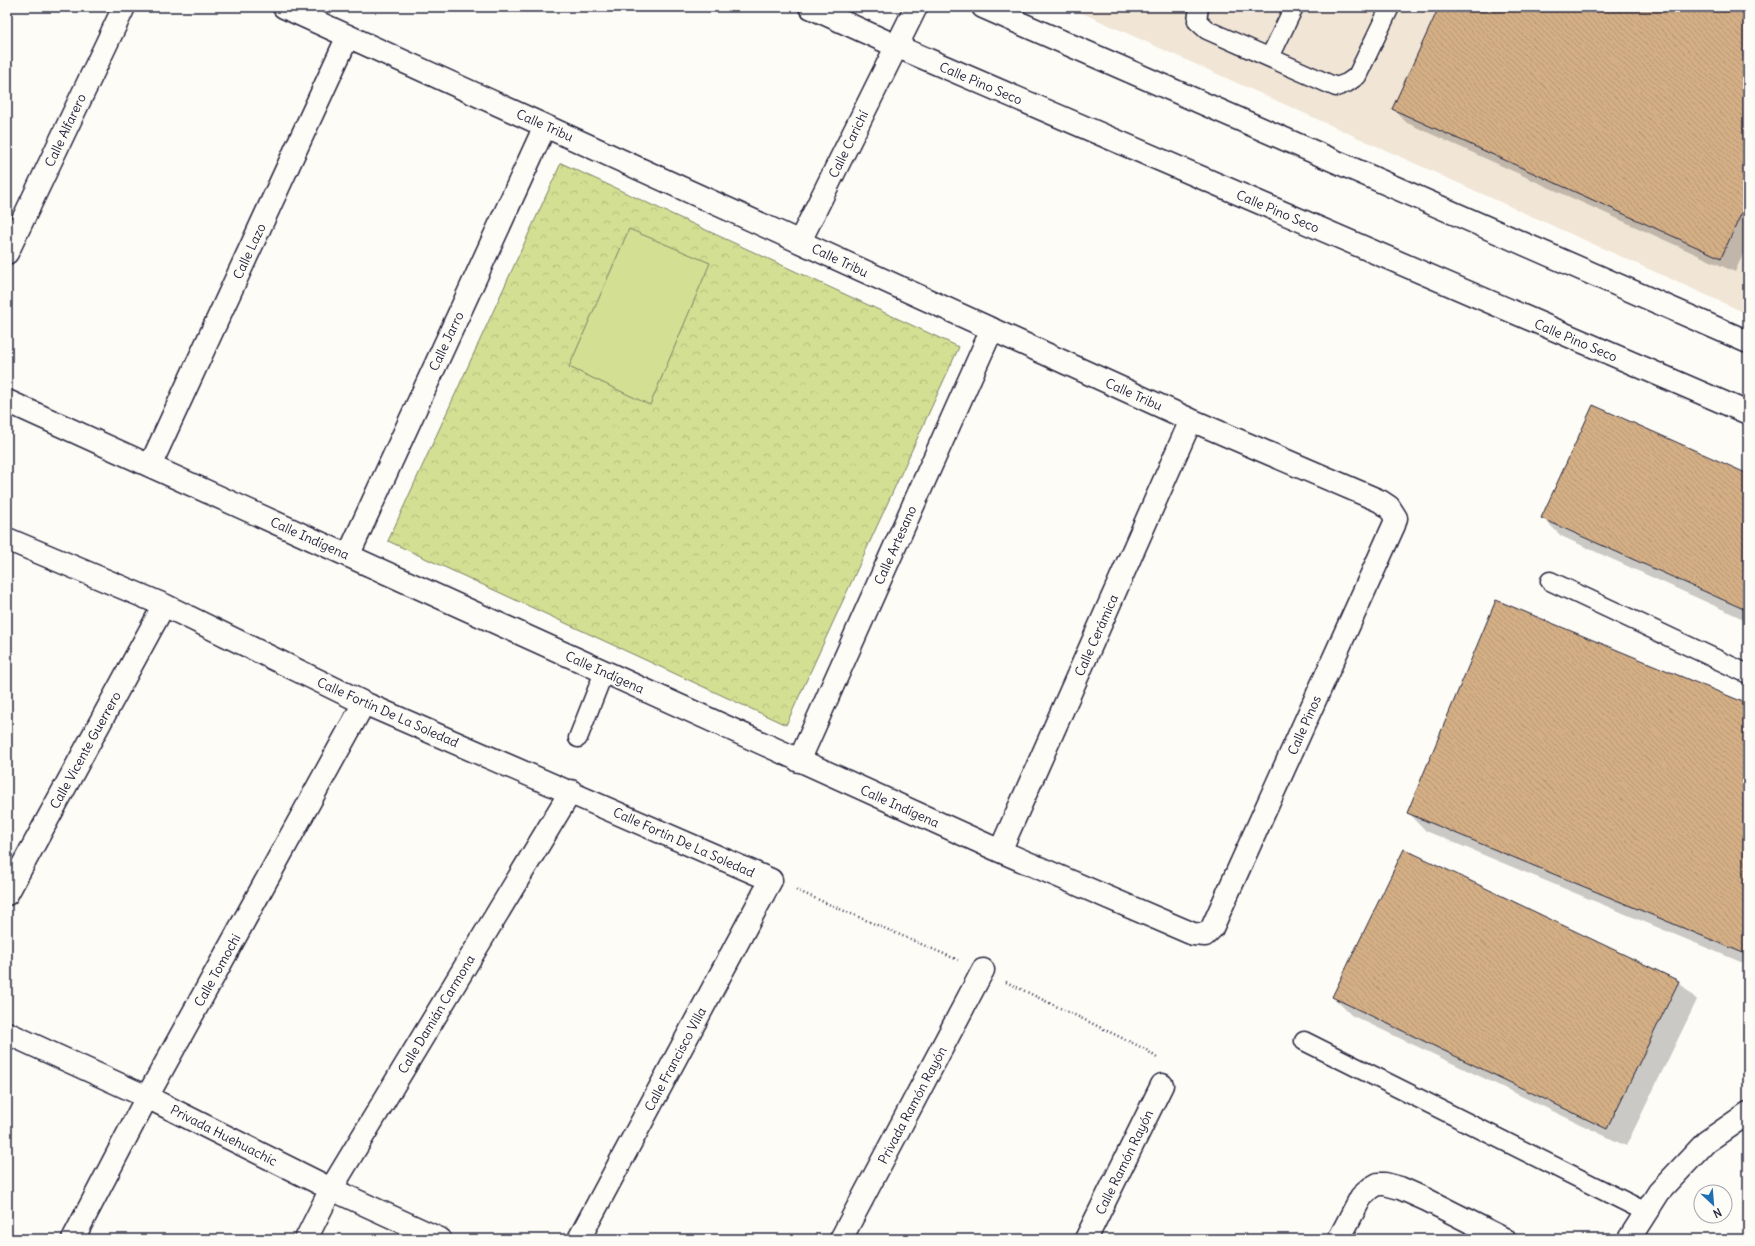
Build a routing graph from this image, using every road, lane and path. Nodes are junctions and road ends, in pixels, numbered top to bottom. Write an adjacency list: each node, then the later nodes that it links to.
1 (124, 7): 14 (street, Calle Alfarero)
2 (284, 7): 9 (street, Calle Tribu)
3 (810, 7): 10 (street, Calle Pino Seco)
4 (916, 7): 10 (street, Calle Carichí)
5 (983, 7): 16 (street)
6 (1199, 7): 11 (lane)
7 (1294, 7): 11 (lane)
8 (1390, 7): 11 (lane)
9 (348, 36): 12 (street, Calle Tribu); 20 (street, Calle Lazo)
10 (896, 46): 13 (street, Calle Carichí); 18 (street, Calle Pino Seco)
11 (1270, 57)
12 (545, 126): 13 (street, Calle Tribu); 23 (street, Calle Jarro)
13 (800, 242): 15 (street, Calle Tribu)
14 (7, 253)
15 (992, 329): 19 (street, Calle Tribu); 30 (street, Calle Artesano)
16 (1748, 342)
17 (7, 401): 20 (street, Calle Indígena)
18 (1748, 413)
19 (1191, 420): 21 (street, Calle Tribu); 32 (street, Calle Cerámica)
20 (150, 466): 23 (street, Calle Indígena)
21 (1393, 513): 35 (street, Calle Pinos)
22 (7, 539): 25 (street, Calle Fortín De La Soledad)
23 (348, 556): 26 (street, Calle Indígena)
24 (1550, 582): 27 (lane)
25 (164, 606): 28 (street, Calle Fortín De La Soledad); 34 (street, Calle Vicente Guerrero)
26 (604, 672): 29 (lane); 30 (street, Calle Indígena)
27 (1748, 674)
28 (364, 703): 31 (street, Calle Fortín De La Soledad); 40 (street, Calle Tomochi)
29 (578, 738)
30 (799, 760): 32 (street, Calle Indígena)
31 (571, 792): 33 (street, Calle Fortín De La Soledad); 42 (street, Calle Damián Carmona)
32 (1000, 851): 35 (street, Calle Indígena)
33 (770, 880): 47 (street, Calle Francisco Villa)
34 (7, 894)
35 (1205, 935)
36 (982, 970): 48 (street, Privada Ramón Rayón)
37 (7, 1034): 40 (street, Privada Huehuachic)
38 (1304, 1041): 43 (lane)
39 (1162, 1085): 49 (street, Calle Ramón Rayón)
40 (147, 1097): 42 (street, Privada Huehuachic); 44 (street, Calle Tomochi)
41 (1748, 1113): 43 (street)
42 (331, 1189): 45 (street, Calle Damián Carmona); 46 (street, Privada Huehuachic)
43 (1646, 1212): 52 (street)
44 (73, 1239)
45 (306, 1239)
46 (440, 1239)
47 (579, 1239)
48 (841, 1239)
49 (1086, 1239)
50 (1339, 1239): 51 (street)
51 (1504, 1239)
52 (1629, 1239)

